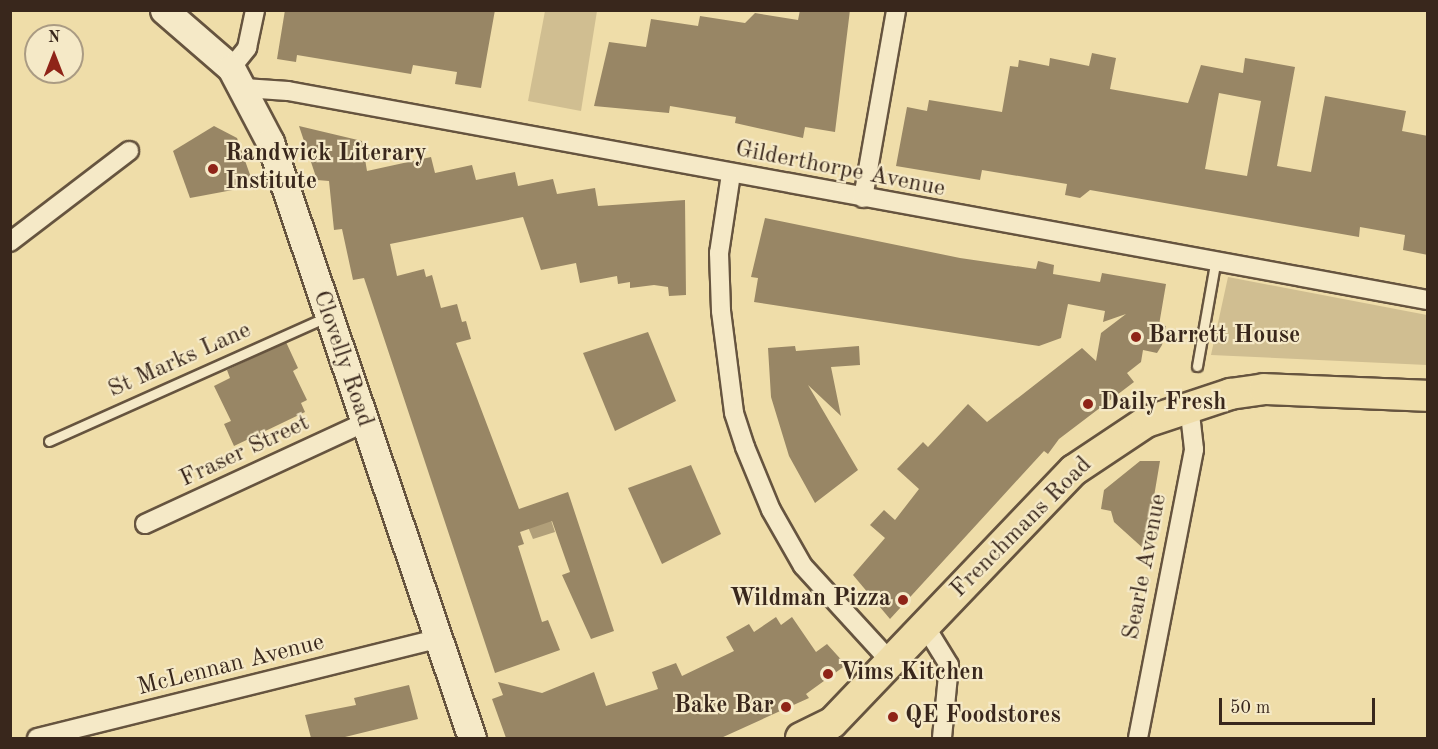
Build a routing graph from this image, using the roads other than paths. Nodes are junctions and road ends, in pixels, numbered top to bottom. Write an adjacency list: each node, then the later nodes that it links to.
1 (164, 10): 4 (street, Clovelly Road)
2 (255, 10): 4 (street)
3 (896, 10): 7 (street)
4 (237, 78): 6 (street, Gilderthorpe Avenue); 11 (street, Clovelly Road)
5 (129, 151): 8 (street)
6 (731, 174): 7 (street, Gilderthorpe Avenue); 20 (street)
7 (863, 198): 9 (street, Gilderthorpe Avenue)
8 (10, 242)
9 (1215, 264): 10 (street, Gilderthorpe Avenue); 12 (lane)
10 (1428, 300)
11 (328, 316): 15 (street, Clovelly Road); 16 (lane, St Marks Lane)
12 (1197, 366)
13 (1428, 396): 14 (main road, Frenchmans Road)
14 (1189, 405): 18 (main road, Frenchmans Road); 25 (street, Searle Avenue)
15 (364, 423): 17 (street, Fraser Street); 19 (street, Clovelly Road)
16 (49, 441)
17 (145, 524)
18 (925, 626): 20 (main road, Frenchmans Road); 24 (street)
19 (436, 639): 21 (street, McLennan Avenue); 22 (street, Clovelly Road)
20 (891, 662): 23 (main road, Frenchmans Road)
21 (37, 738)
22 (472, 738)
23 (801, 738)
24 (942, 738)
25 (1138, 738)

